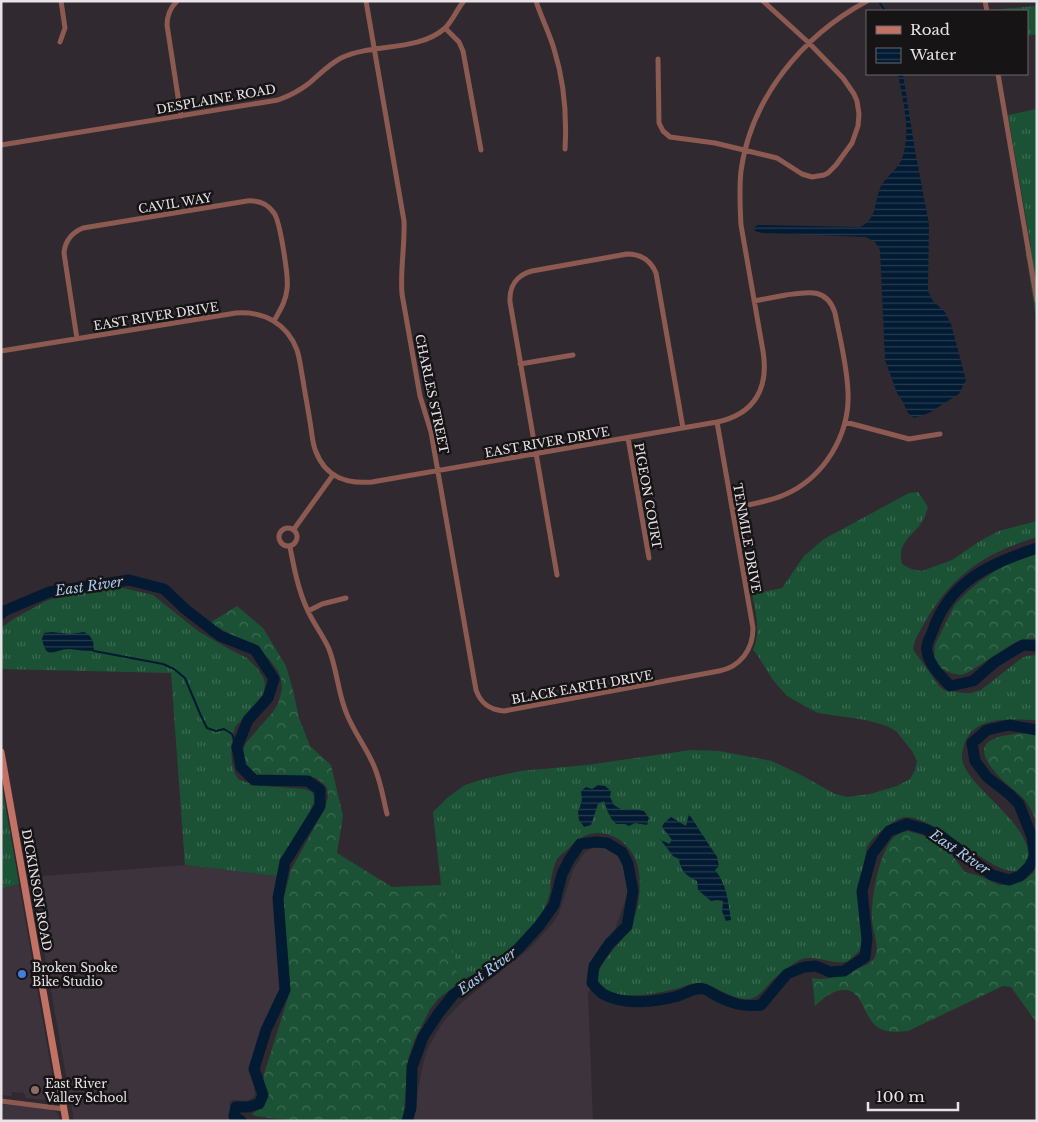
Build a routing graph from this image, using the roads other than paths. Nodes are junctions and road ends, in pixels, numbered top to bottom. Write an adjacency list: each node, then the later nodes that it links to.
1 (61, 1): 9 (street)
2 (177, 1): 14 (street)
3 (366, 1): 11 (street, CHARLES STREET)
4 (536, 1): 16 (street)
5 (763, 1): 10 (street)
6 (866, 1): 10 (street, EAST RIVER DRIVE)
7 (460, 3): 8 (street, DESPLAINE ROAD)
8 (445, 28): 11 (street, DESPLAINE ROAD); 17 (street)
9 (60, 42)
10 (809, 43): 18 (street, EAST RIVER DRIVE); 18 (street)
11 (374, 49): 14 (street, DESPLAINE ROAD); 32 (street, CHARLES STREET)
12 (658, 59): 18 (street)
13 (998, 75): 20 (street)
14 (182, 116): 15 (street, DESPLAINE ROAD)
15 (1, 145)
16 (565, 149)
17 (480, 150)
18 (745, 150): 19 (street, EAST RIVER DRIVE)
19 (754, 301): 26 (street, EAST RIVER DRIVE); 27 (street)
20 (1037, 301)
21 (274, 321): 22 (street, EAST RIVER DRIVE); 22 (street, CAVIL WAY); 33 (street, EAST RIVER DRIVE)
22 (77, 339): 23 (street, EAST RIVER DRIVE)
23 (1, 351)
24 (573, 355): 25 (street)
25 (520, 364): 28 (street); 31 (street)
26 (717, 422): 28 (street, EAST RIVER DRIVE); 34 (street, TENMILE DRIVE)
27 (845, 422): 29 (street); 34 (street)
28 (683, 428): 30 (street, EAST RIVER DRIVE)
29 (940, 434)
30 (628, 438): 31 (street, EAST RIVER DRIVE); 37 (street, PIGEON COURT)
31 (536, 454): 32 (street, EAST RIVER DRIVE); 38 (street)
32 (438, 471): 33 (street, EAST RIVER DRIVE); 41 (street, CHARLES STREET)
33 (333, 474): 35 (street)
34 (732, 508): 42 (street, TENMILE DRIVE)
35 (294, 529): 36 (street); 36 (street)
36 (290, 547): 40 (street)
37 (649, 558)
38 (557, 576)
39 (346, 598): 40 (street)
40 (308, 612): 44 (street)
41 (468, 643): 42 (street, BLACK EARTH DRIVE)
42 (744, 656)
43 (1, 752): 46 (street, DICKINSON ROAD)
44 (386, 814)
45 (1, 1101): 46 (street)
46 (64, 1108): 47 (street, DICKINSON ROAD)
47 (66, 1121)

